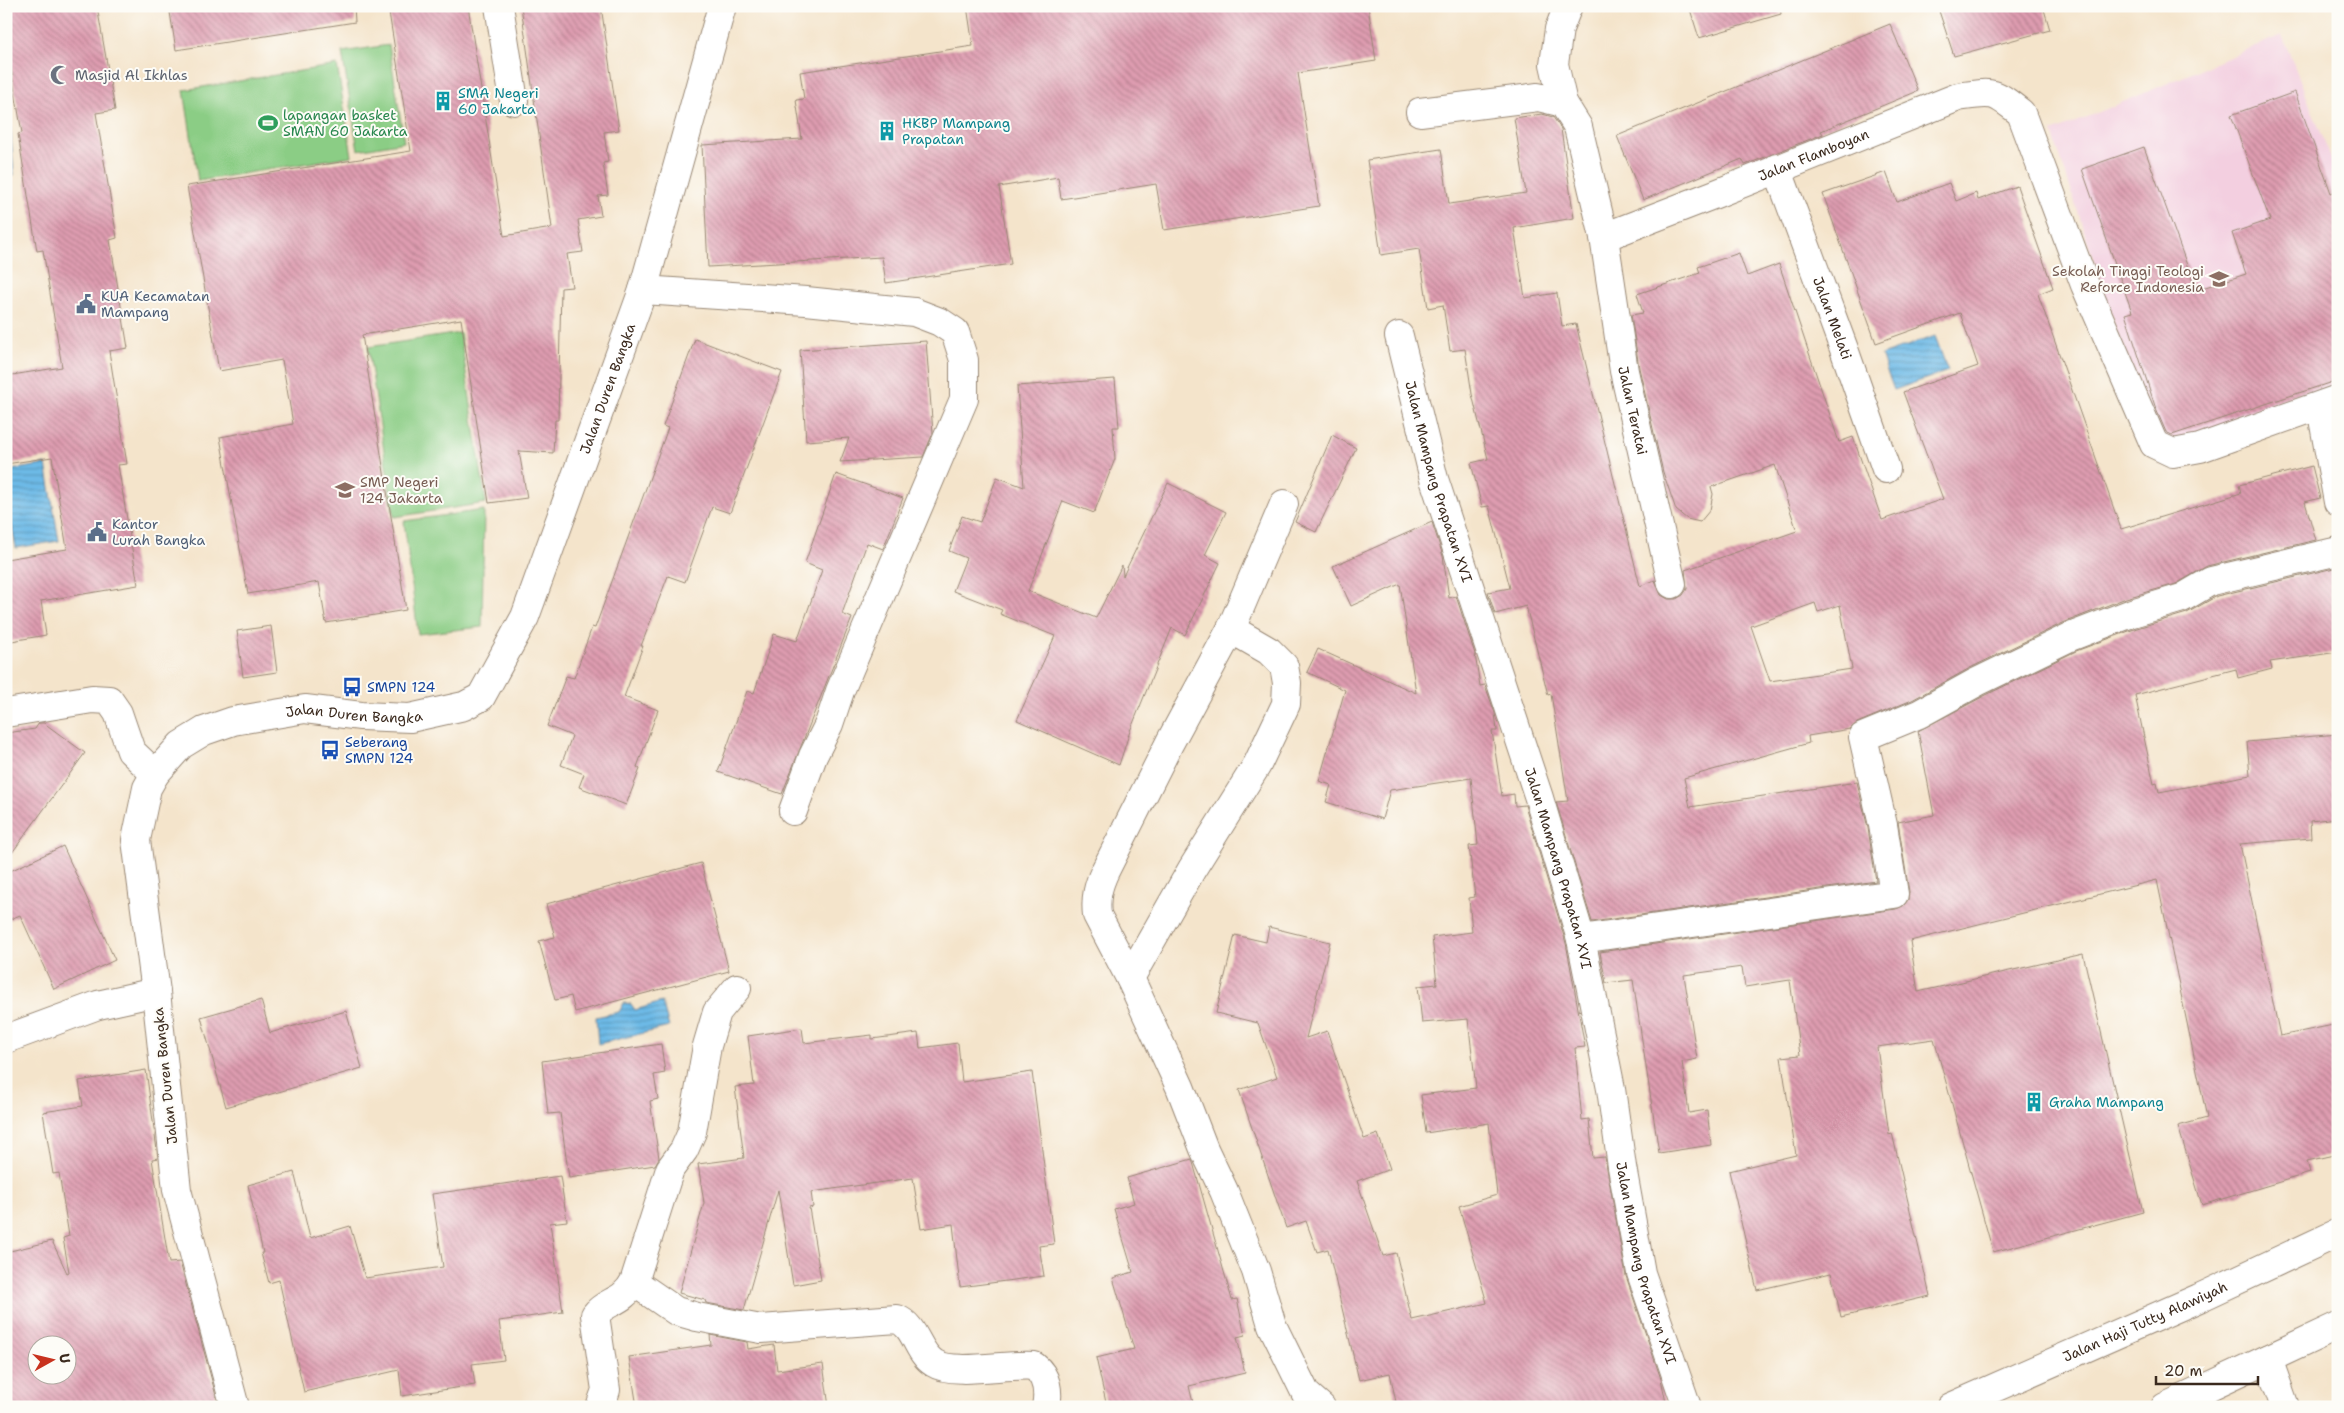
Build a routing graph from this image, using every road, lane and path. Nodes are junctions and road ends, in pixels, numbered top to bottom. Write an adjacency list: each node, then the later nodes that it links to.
1 (499, 6): 4 (street)
2 (722, 6): 9 (street, Jalan Duren Bangka)
3 (1568, 6): 5 (street)
4 (514, 101)
5 (1563, 104): 6 (street); 8 (street, Jalan Teratai)
6 (1420, 112)
7 (1777, 168): 8 (street, Jalan Flamboyan); 11 (street, Jalan Flamboyan); 12 (street, Jalan Melati)
8 (1604, 237): 16 (street, Jalan Teratai)
9 (643, 290): 19 (street, Jalan Duren Bangka); 20 (street)
10 (1400, 336): 21 (street, Jalan Mampang Prapatan XVI)
11 (2330, 406): 13 (street)
12 (1886, 469)
13 (2338, 502)
14 (1284, 504): 17 (street)
15 (2338, 551): 21 (street)
16 (1672, 584)
17 (1231, 629): 22 (street); 22 (street)
18 (6, 712): 19 (street)
19 (155, 774): 24 (street, Jalan Duren Bangka)
20 (792, 811)
21 (1581, 939): 34 (street, Jalan Mampang Prapatan XVI)
22 (1130, 978): 33 (street)
23 (737, 988): 27 (street)
24 (156, 992): 25 (street); 30 (street, Jalan Duren Bangka)
25 (6, 1039)
26 (2338, 1233): 35 (street, Jalan Haji Tutty Alawiyah)
27 (634, 1282): 31 (street); 32 (street)
28 (2338, 1326): 29 (street)
29 (2268, 1359): 36 (street); 37 (street)
30 (235, 1407)
31 (600, 1407)
32 (1046, 1407)
33 (1321, 1407)
34 (1687, 1407)
35 (1951, 1407)
36 (2165, 1407)
37 (2285, 1407)

